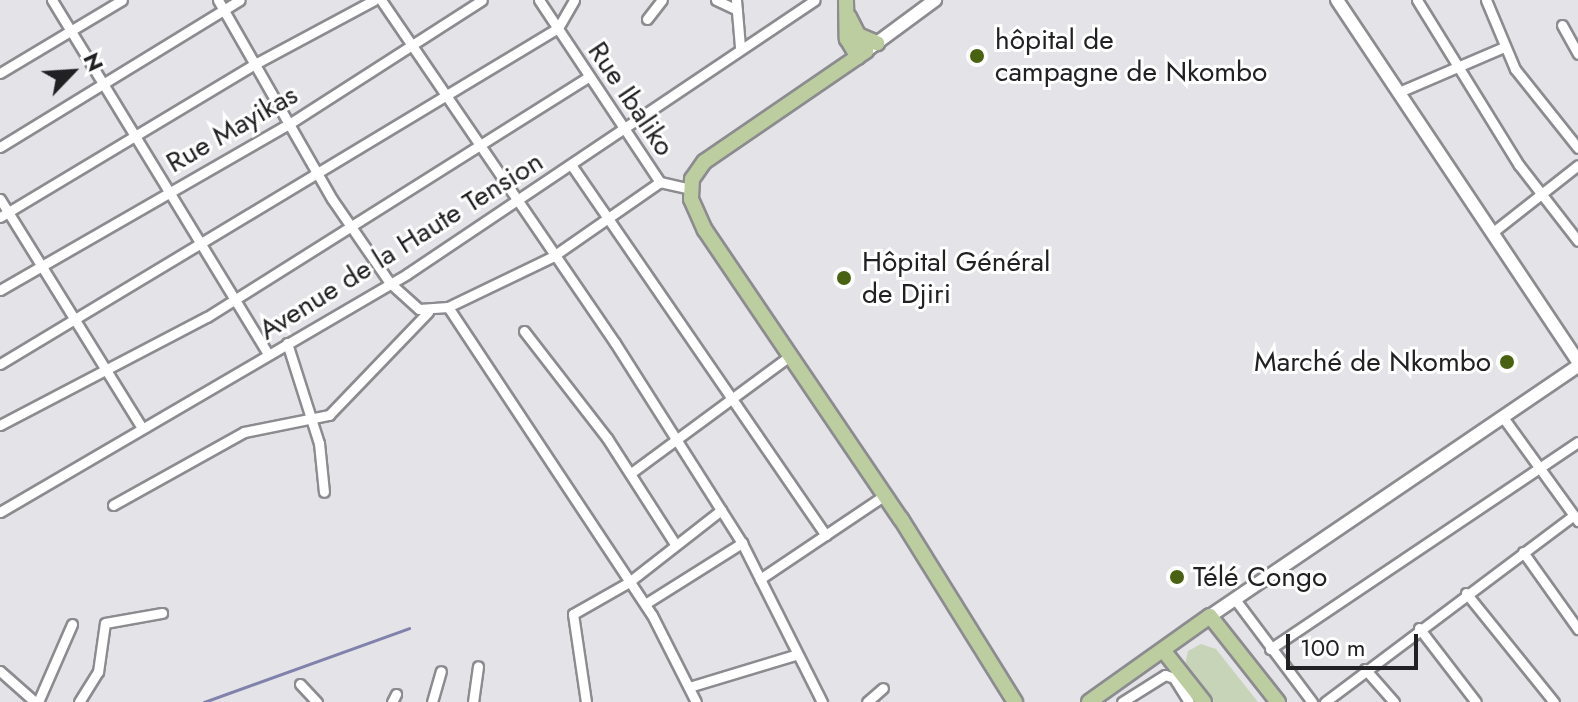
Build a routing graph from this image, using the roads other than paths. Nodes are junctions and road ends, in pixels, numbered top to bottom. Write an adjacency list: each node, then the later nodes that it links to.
1 (52, 0): 24 (street)
2 (122, 0): 24 (street)
3 (218, 0): 20 (street)
4 (240, 0): 20 (street)
5 (374, 0): 31 (street)
6 (381, 0): 26 (street)
7 (482, 0): 26 (street, Rue Mayikas)
8 (539, 0): 23 (street, Rue Ibaliko)
9 (574, 0): 23 (street)
10 (662, 0): 21 (street)
11 (716, 0): 19 (street)
12 (814, 0): 18 (street, Avenue de la Haute Tension)
13 (846, 0): 25 (main road)
14 (935, 0): 29 (street)
15 (1337, 0): 37 (street)
16 (1417, 0): 32 (street)
17 (1486, 0): 28 (street)
18 (800, 4): 27 (street, Avenue de la Haute Tension)
19 (737, 5): 27 (street)
20 (224, 11): 31 (street); 36 (street)
21 (647, 19)
22 (1562, 25): 30 (street)
23 (558, 28): 35 (street, Rue Ibaliko); 38 (street)
24 (70, 34): 34 (street); 36 (street)
25 (852, 37): 29 (main road); 29 (main road); 33 (main road)
26 (410, 47): 38 (street); 39 (street, Rue Mayikas)
27 (740, 47): 40 (street, Avenue de la Haute Tension)
28 (1504, 47): 32 (street); 44 (street)
29 (867, 50): 33 (main road)
30 (1578, 54)
31 (253, 65): 39 (street); 41 (street)
32 (1455, 65): 37 (street); 51 (street)
33 (837, 72): 49 (main road)
34 (0, 73)
35 (588, 77): 40 (street, Rue Ibaliko); 43 (street)
36 (102, 87): 41 (street); 42 (street)
37 (1399, 92): 57 (street)
38 (442, 97): 43 (street); 47 (street)
39 (289, 124): 47 (street); 50 (street, Rue Mayikas)
40 (625, 128): 46 (street, Avenue de la Haute Tension); 48 (street, Rue Ibaliko)
41 (135, 140): 50 (street); 54 (street)
42 (0, 147)
43 (479, 148): 53 (street); 56 (street)
44 (1578, 148)
45 (1578, 165): 51 (street)
46 (572, 166): 53 (street, Avenue de la Haute Tension); 55 (street)
47 (319, 176): 56 (street); 59 (street)
48 (660, 182): 49 (street); 55 (street)
49 (690, 189): 71 (main road)
50 (167, 191): 59 (street); 61 (street, Rue Mayikas)
51 (1540, 194): 57 (street); 58 (street)
52 (0, 199): 54 (street)
53 (515, 204): 60 (street); 62 (street, Avenue de la Haute Tension)
54 (4, 215): 61 (street)
55 (608, 216): 60 (street); 75 (street)
56 (351, 226): 62 (street); 64 (street)
57 (1493, 232): 72 (street)
58 (1578, 241)
59 (200, 246): 64 (street); 67 (street)
60 (552, 257): 65 (street); 80 (street)
61 (41, 267): 63 (street, Rue Mayikas); 67 (street)
62 (390, 283): 66 (street); 69 (street, Avenue de la Haute Tension)
63 (0, 290)
64 (236, 299): 70 (street); 74 (street)
65 (448, 307): 66 (street); 95 (street)
66 (428, 312): 77 (street)
67 (77, 321): 73 (street); 74 (street)
68 (524, 331): 83 (street)
69 (287, 343): 70 (street, Avenue de la Haute Tension); 77 (street)
70 (268, 354): 79 (street, Avenue de la Haute Tension)
71 (791, 355): 75 (street); 85 (main road)
72 (1578, 363): 76 (street)
73 (0, 364)
74 (110, 369): 78 (street); 79 (street)
75 (731, 400): 80 (street); 90 (street)
76 (1502, 416): 82 (street); 97 (street)
77 (312, 421): 84 (street); 86 (street)
78 (0, 425)
79 (141, 426): 88 (street, Avenue de la Haute Tension)
80 (676, 441): 83 (street); 87 (street)
81 (1578, 442): 82 (street)
82 (1541, 468): 89 (street); 104 (street)
83 (631, 473): 92 (street)
84 (324, 492)
85 (885, 495): 90 (street); 123 (main road)
86 (113, 505)
87 (721, 510): 91 (street); 92 (street)
88 (0, 512)
89 (1576, 518): 93 (street)
90 (826, 535): 94 (street)
91 (742, 543): 94 (street); 98 (street)
92 (675, 544): 95 (street)
93 (1523, 552): 96 (street); 103 (street)
94 (760, 579): 106 (street)
95 (629, 582): 98 (street); 119 (street)
96 (1466, 593): 102 (street); 133 (street)
97 (1234, 598): 100 (street); 104 (street)
98 (645, 604): 112 (street)
99 (162, 613): 115 (street)
100 (1210, 616): 105 (main road); 128 (main road)
101 (72, 624): 114 (street)
102 (1419, 628): 108 (street); 132 (street)
103 (1578, 629)
104 (1270, 649): 129 (street)
105 (1163, 650): 124 (main road); 127 (main road)
106 (795, 655): 112 (street); 121 (street)
107 (478, 666): 118 (street)
108 (1365, 669): 130 (street); 131 (street)
109 (0, 671): 114 (street)
110 (441, 671): 117 (street)
111 (300, 684): 116 (street)
112 (689, 687): 120 (street)
113 (883, 688): 122 (street)
114 (37, 702)
115 (79, 702)
116 (317, 702)
117 (432, 702)
118 (473, 702)
119 (586, 702)
120 (696, 702)
121 (822, 702)
122 (867, 702)
123 (1015, 702)
124 (1089, 702)
125 (1122, 702): 126 (street)
126 (1189, 702)
127 (1204, 702)
128 (1278, 702)
129 (1312, 702)
130 (1325, 702)
131 (1394, 702)
132 (1476, 702)
133 (1554, 702)

